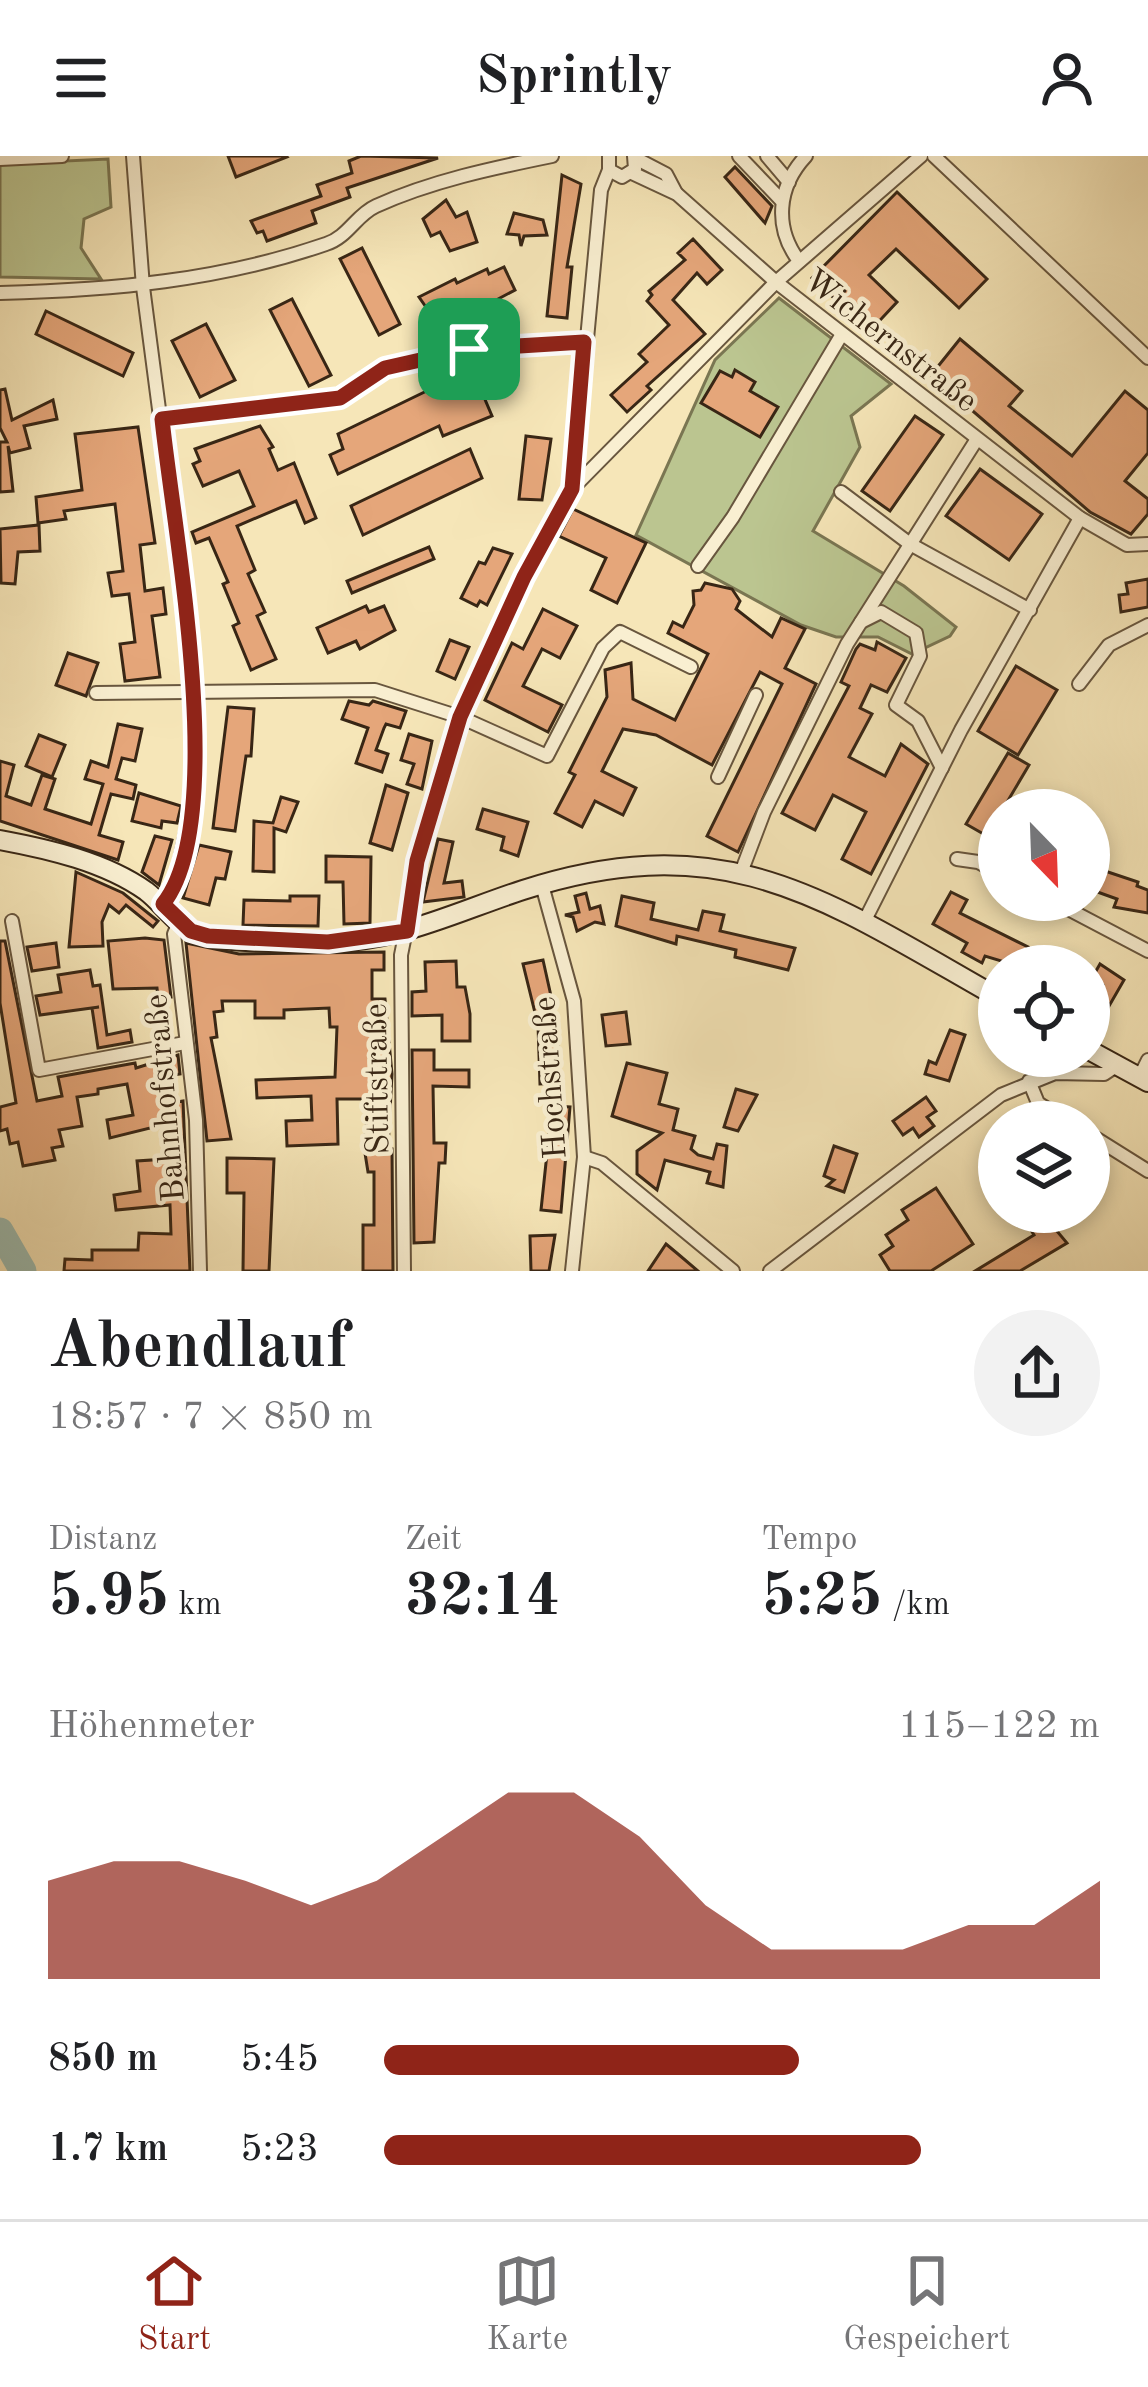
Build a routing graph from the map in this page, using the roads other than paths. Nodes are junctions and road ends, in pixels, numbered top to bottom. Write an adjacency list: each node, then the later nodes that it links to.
1 (62, 156): 9 (street)
2 (134, 156): 18 (street)
3 (552, 156): 18 (street)
4 (739, 156): 15 (street)
5 (767, 156): 13 (street)
6 (806, 156): 13 (street)
7 (921, 156): 16 (street)
8 (934, 156): 22 (street)
9 (29, 157): 11 (street)
10 (635, 157): 12 (street); 14 (street, Wichernstraße)
11 (0, 159)
12 (613, 165): 14 (street, Wichernstraße); 21 (street)
13 (789, 182): 15 (street)
14 (677, 194): 17 (street, Wichernstraße)
15 (782, 200): 16 (street)
16 (799, 261): 17 (street)
17 (776, 282): 20 (street, Wichernstraße); 25 (street)
18 (143, 287): 19 (street); 23 (street)
19 (0, 292)
20 (842, 334): 24 (street, Wichernstraße); 30 (street)
21 (584, 342): 23 (street); 25 (street)
22 (1148, 358)
23 (162, 419): 36 (street)
24 (977, 439): 27 (street, Wichernstraße); 28 (street)
25 (572, 489): 39 (street, Stiftstraße)
26 (841, 492): 28 (street)
27 (1080, 518): 29 (street, Wichernstraße); 31 (street)
28 (910, 544): 31 (street); 32 (street)
29 (1148, 544)
30 (698, 566)
31 (1030, 610): 40 (street)
32 (860, 622): 40 (street); 45 (street)
33 (1148, 625): 35 (street)
34 (691, 667): 39 (street)
35 (1079, 684)
36 (196, 692): 37 (street); 39 (street); 47 (street)
37 (96, 693)
38 (756, 695): 41 (street)
39 (460, 717): 52 (street, Stiftstraße)
40 (942, 768): 51 (street)
41 (718, 777)
42 (0, 840): 47 (street)
43 (957, 860): 44 (street)
44 (978, 862)
45 (742, 870): 46 (street); 51 (street)
46 (542, 885): 52 (street); 62 (street, Hochstraße)
47 (163, 904): 50 (street)
48 (12, 921): 55 (street)
49 (1091, 921): 53 (street)
50 (179, 922): 52 (street); 55 (street, Bahnhofstraße)
51 (864, 922): 54 (street)
52 (407, 931): 65 (street, Stiftstraße)
53 (1148, 951)
54 (978, 986)
55 (185, 1043): 64 (street, Bahnhofstraße)
56 (1110, 1062): 57 (street)
57 (1116, 1066): 58 (street); 59 (street)
58 (1145, 1074)
59 (1029, 1081): 60 (street); 68 (street)
60 (1037, 1101)
61 (1110, 1147): 63 (street)
62 (584, 1156): 66 (street, Hochstraße); 67 (street)
63 (1148, 1171)
64 (200, 1271)
65 (404, 1271)
66 (572, 1271)
67 (733, 1271)
68 (770, 1271)

